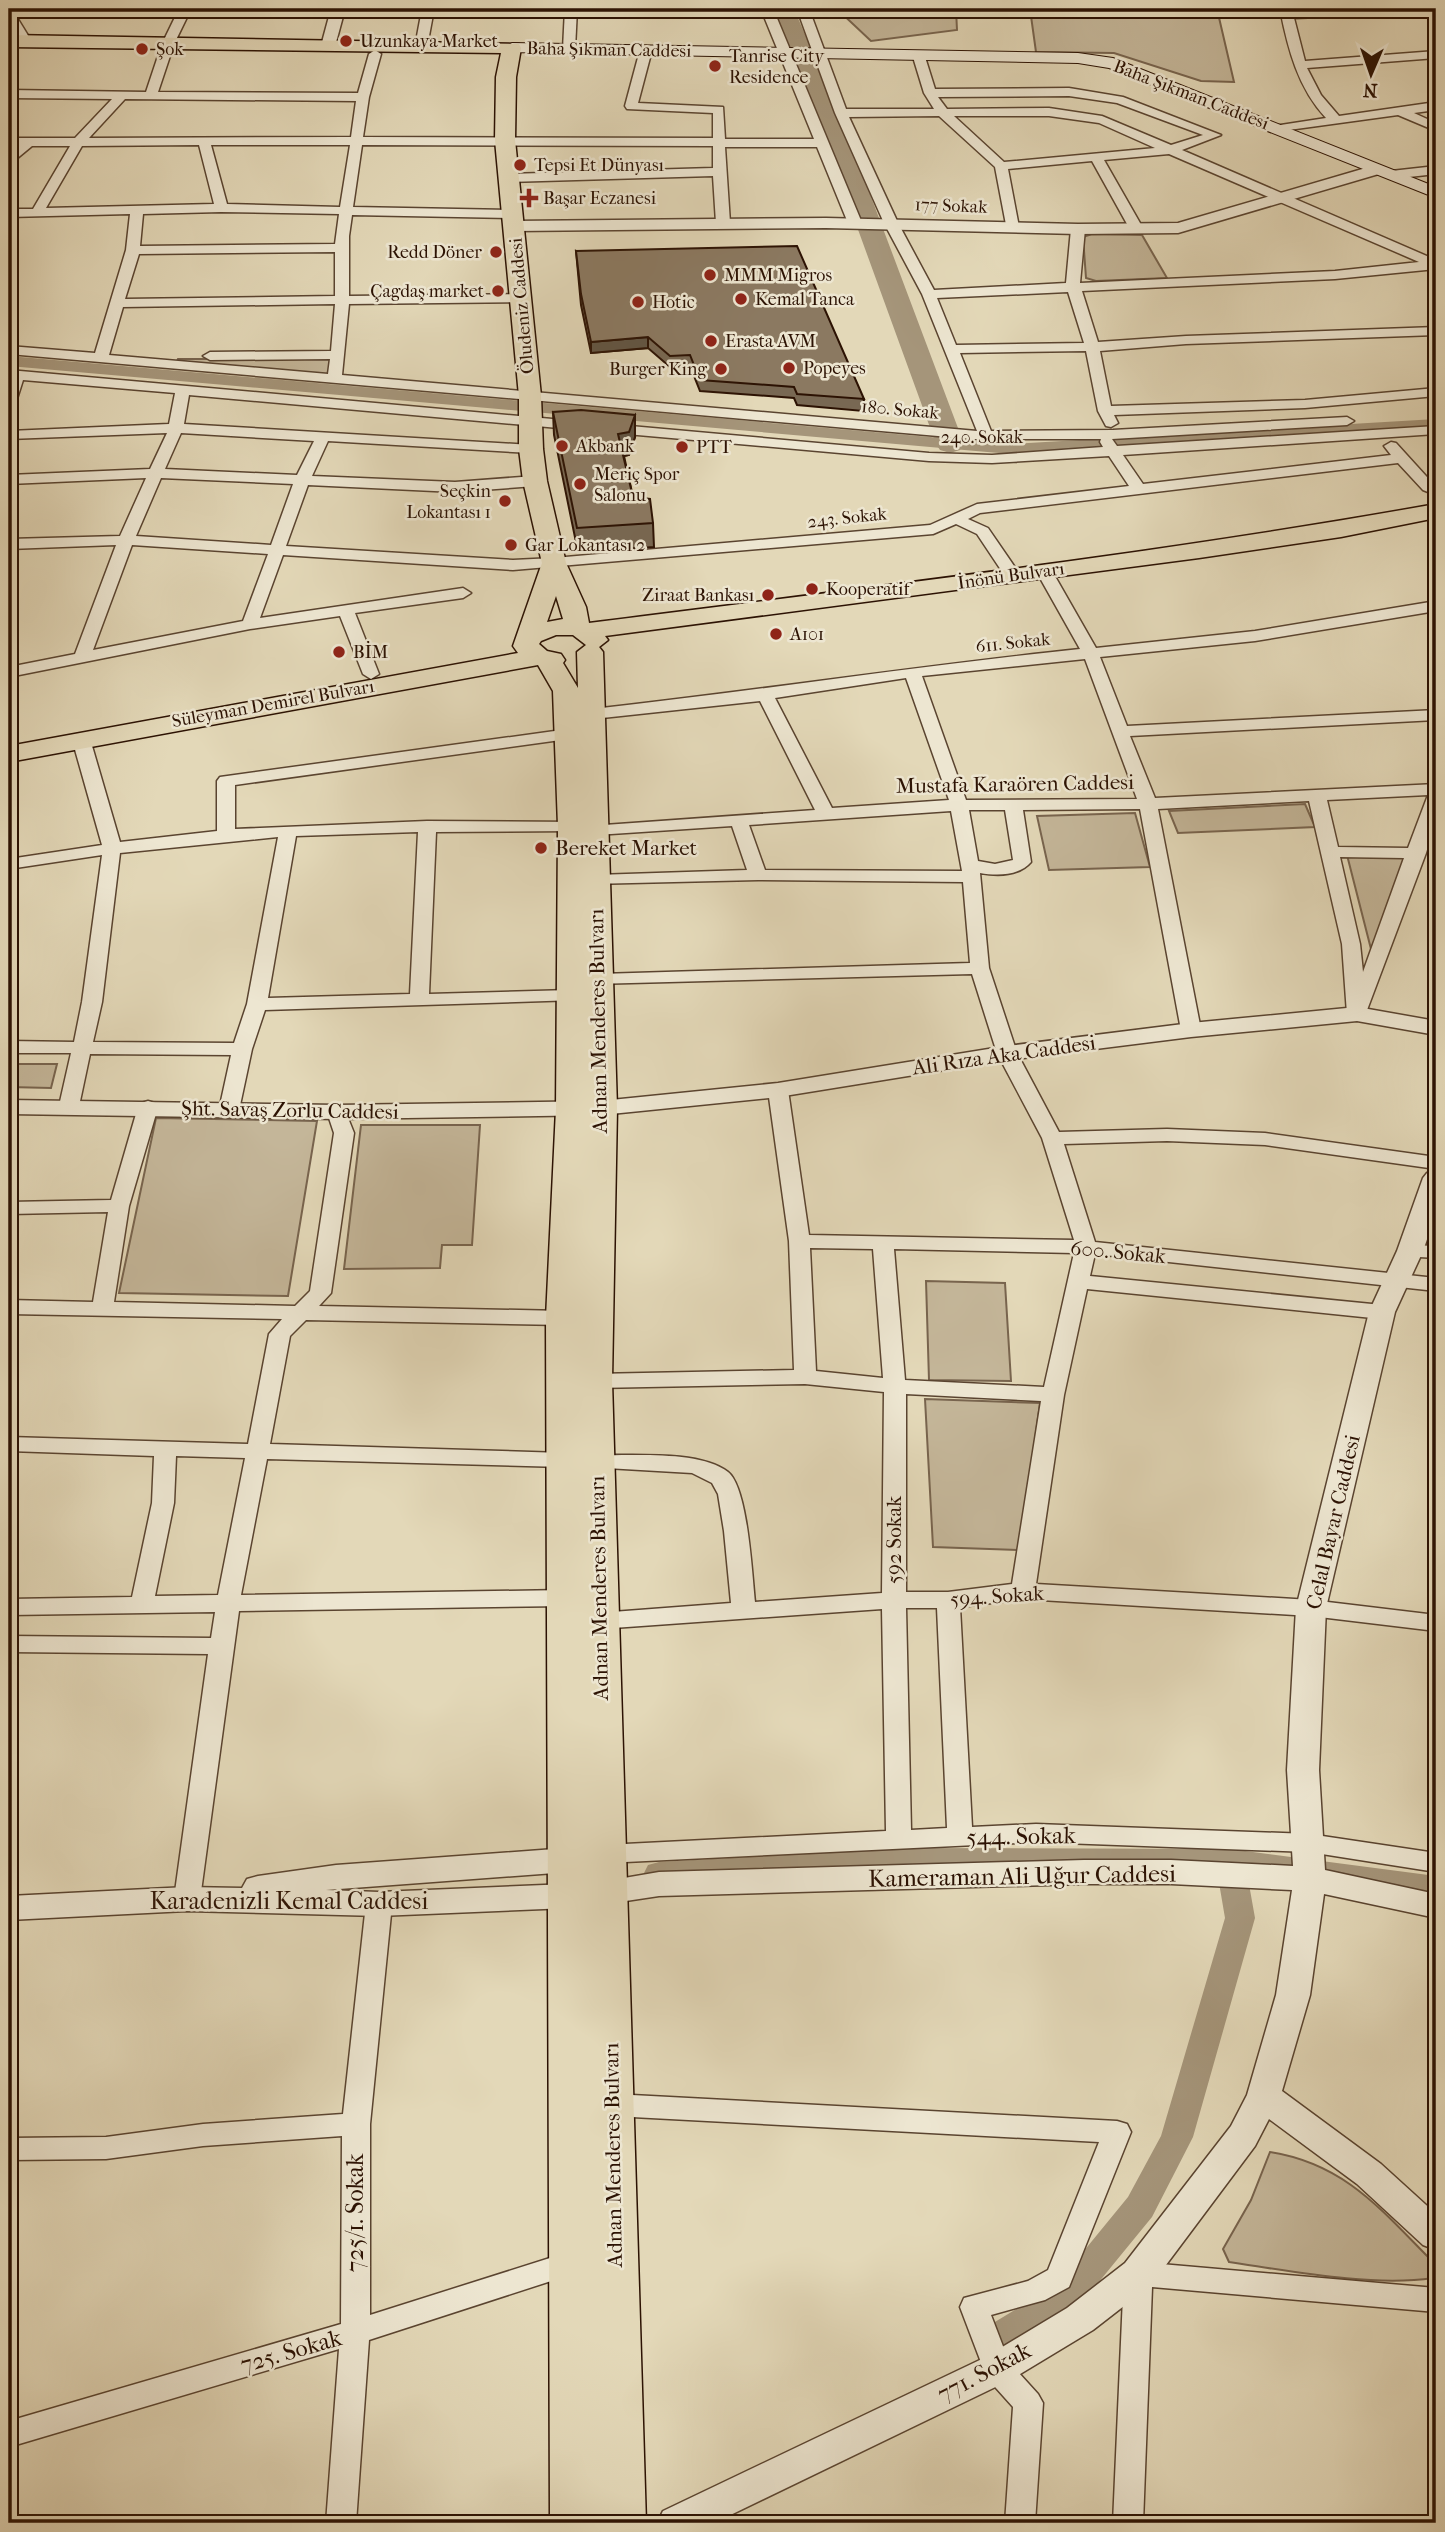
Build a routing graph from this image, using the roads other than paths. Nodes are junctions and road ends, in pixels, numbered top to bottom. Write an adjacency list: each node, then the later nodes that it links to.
1 (185, 9): 13 (street)
2 (338, 9): 14 (street)
3 (428, 9): 15 (street)
4 (572, 9): 17 (street)
5 (600, 9): 6 (street)
6 (653, 9): 8 (street)
7 (803, 9): 21 (street)
8 (768, 10): 19 (street)
9 (1436, 10): 10 (street)
10 (1287, 12): 24 (street)
11 (9, 13): 12 (street)
12 (13, 41): 13 (main road, Baha Şıkman Caddesi)
13 (168, 44): 14 (main road, Baha Şıkman Caddesi); 28 (street)
14 (328, 46): 15 (main road, Baha Şıkman Caddesi)
15 (421, 47): 16 (main road, Baha Şıkman Caddesi)
16 (512, 48): 17 (main road, Baha Şıkman Caddesi); 37 (main road, Öludeniz Caddesi)
17 (569, 49): 18 (main road, Baha Şıkman Caddesi)
18 (646, 50): 19 (main road, Baha Şıkman Caddesi); 43 (street)
19 (783, 53): 21 (main road, Baha Şıkman Caddesi); 44 (street)
20 (375, 54): 29 (street)
21 (821, 54): 23 (main road, Baha Şıkman Caddesi); 32 (street)
22 (1436, 54): 24 (street)
23 (919, 57): 25 (street); 36 (main road, Baha Şıkman Caddesi)
24 (1300, 65): 34 (street)
25 (930, 93): 33 (street); 45 (street)
26 (9, 94): 27 (street)
27 (123, 94): 28 (street); 41 (street)
28 (151, 94): 29 (street)
29 (363, 97): 38 (street)
30 (1436, 106): 31 (street)
31 (1399, 111): 34 (street); 35 (street)
32 (841, 113): 33 (street); 63 (street)
33 (944, 114): 45 (street); 48 (street)
34 (1335, 120): 36 (street)
35 (1436, 127)
36 (1278, 129): 51 (main road, Baha Şıkman Caddesi)
37 (505, 140): 38 (street); 43 (street); 52 (main road, Öludeniz Caddesi)
38 (355, 141): 42 (street); 56 (street)
39 (9, 142): 40 (street)
40 (29, 142): 41 (street); 47 (street)
41 (78, 142): 42 (street); 58 (street)
42 (204, 142): 55 (street)
43 (719, 143): 44 (street); 50 (street)
44 (823, 144): 62 (street)
45 (1170, 150): 46 (street); 54 (street)
46 (1096, 158): 48 (street); 66 (street)
47 (9, 162)
48 (1001, 166): 64 (street)
49 (1436, 170): 51 (street)
50 (719, 172): 52 (street); 61 (street)
51 (1383, 172): 53 (main road, Baha Şıkman Caddesi); 54 (street, 177 Sokak)
52 (508, 178): 60 (main road, Öludeniz Caddesi)
53 (1436, 193)
54 (1283, 197): 66 (street, 177 Sokak); 69 (street)
55 (221, 208): 56 (street); 57 (street)
56 (346, 210): 60 (street); 67 (street)
57 (137, 211): 58 (street); 68 (street)
58 (37, 212): 59 (street)
59 (9, 213)
60 (514, 220): 61 (street, 177 Sokak); 72 (main road, Öludeniz Caddesi)
61 (723, 223): 62 (street, 177 Sokak)
62 (855, 223): 63 (street, 177 Sokak)
63 (884, 223): 64 (street, 177 Sokak); 71 (street)
64 (1012, 227): 65 (street, 177 Sokak)
65 (1078, 229): 66 (street, 177 Sokak); 70 (street)
66 (1137, 230)
67 (342, 242): 68 (street); 73 (street)
68 (133, 244): 74 (street)
69 (1436, 265): 70 (street)
70 (1073, 285): 71 (street); 76 (street)
71 (929, 294): 77 (street)
72 (521, 298): 73 (street); 89 (main road, Öludeniz Caddesi)
73 (342, 302): 74 (street); 79 (street)
74 (118, 303): 80 (street)
75 (1436, 331): 76 (street)
76 (1092, 347): 77 (street); 90 (street)
77 (952, 349): 98 (street)
78 (9, 350): 80 (street)
79 (337, 355): 81 (street); 83 (street)
80 (101, 358): 81 (street)
81 (137, 361): 83 (street)
82 (13, 374): 84 (street); 86 (street)
83 (335, 379): 89 (street)
84 (183, 389): 89 (street); 93 (street)
85 (1436, 392): 88 (street)
86 (9, 393): 87 (street)
87 (9, 402)
88 (1305, 404): 90 (street); 92 (street)
89 (529, 407): 98 (street, 180. Sokak); 99 (street, 240. Sokak); 100 (main road, Öludeniz Caddesi)
90 (1105, 411): 99 (street)
91 (1436, 416): 92 (street, 180. Sokak)
92 (1314, 423): 99 (street, 180. Sokak)
93 (176, 428): 96 (street); 97 (street); 103 (street)
94 (1436, 430): 95 (street, 240. Sokak)
95 (1381, 433): 101 (street); 102 (street, 240. Sokak)
96 (9, 435)
97 (324, 435): 100 (street); 105 (street)
98 (979, 435): 99 (street, 180. Sokak)
99 (1109, 441): 102 (street, 240. Sokak); 107 (street)
100 (531, 449): 106 (main road, Öludeniz Caddesi)
101 (1399, 458): 102 (street); 108 (street)
102 (1223, 462): 107 (street, 243. Sokak)
103 (155, 473): 104 (street); 105 (street); 111 (street)
104 (9, 479)
105 (303, 481): 106 (street); 113 (street)
106 (535, 481): 114 (main road, Öludeniz Caddesi)
107 (1139, 490): 109 (street, 243. Sokak)
108 (1432, 499): 115 (main road, İnönü Bulvarı)
109 (956, 519): 114 (street, 243. Sokak); 116 (street)
110 (1436, 521): 115 (main road, İnönü Bulvarı)
111 (126, 540): 112 (street, 243. Sokak); 113 (street, 243. Sokak); 125 (street)
112 (9, 544)
113 (277, 548): 114 (street, 243. Sokak); 121 (street)
114 (554, 563): 122 (main road, Adnan Menderes Bulvarı); 123 (main road)
115 (1117, 566): 116 (main road, İnönü Bulvarı); 117 (main road, İnönü Bulvarı)
116 (1013, 576): 122 (main road, İnönü Bulvarı)
117 (1048, 578): 122 (main road, İnönü Bulvarı); 124 (street)
118 (463, 593): 120 (street)
119 (1436, 606): 124 (street, 611. Sokak)
120 (346, 610): 121 (street); 128 (street)
121 (250, 624): 125 (street)
122 (586, 640): 123 (main road); 131 (main road, Adnan Menderes Bulvarı)
123 (536, 648): 128 (main road, Süleyman Demirel Bulvarı); 131 (main road, Adnan Menderes Bulvarı); 133 (main road, Süleyman Demirel Bulvarı)
124 (1091, 654): 127 (street, 611. Sokak); 132 (street)
125 (83, 655): 126 (street)
126 (9, 672)
127 (912, 672): 129 (street, 611. Sokak); 140 (street)
128 (371, 674): 134 (main road, Süleyman Demirel Bulvarı)
129 (765, 695): 131 (street, 611. Sokak); 142 (street)
130 (1436, 715): 132 (street)
131 (581, 724): 145 (main road, Adnan Menderes Bulvarı); 147 (street, 611. Sokak)
132 (1120, 731): 139 (street)
133 (81, 739): 135 (main road, Süleyman Demirel Bulvarı); 148 (street)
134 (9, 744)
135 (9, 754)
136 (1436, 789): 137 (street, Mustafa Karaören Caddesi)
137 (1317, 796): 139 (street, Mustafa Karaören Caddesi); 149 (street)
138 (1436, 796): 150 (street)
139 (1148, 804): 141 (street, Mustafa Karaören Caddesi); 161 (street)
140 (959, 805): 141 (street, Mustafa Karaören Caddesi); 142 (street, Mustafa Karaören Caddesi); 152 (street)
141 (1013, 805): 152 (street)
142 (826, 813): 143 (street, Mustafa Karaören Caddesi)
143 (739, 821): 145 (street, Mustafa Karaören Caddesi); 153 (street)
144 (427, 826): 145 (street, Mustafa Karaören Caddesi); 146 (street, Mustafa Karaören Caddesi); 157 (street)
145 (584, 828): 154 (main road, Adnan Menderes Bulvarı); 156 (main road, Adnan Menderes Bulvarı)
146 (288, 831): 147 (street, Mustafa Karaören Caddesi); 158 (street)
147 (226, 836): 148 (street, Mustafa Karaören Caddesi)
148 (113, 847): 151 (street, Mustafa Karaören Caddesi); 163 (street)
149 (1330, 852): 150 (street); 159 (street)
150 (1417, 853): 159 (street)
151 (9, 864)
152 (970, 870): 153 (street); 155 (street)
153 (758, 875): 154 (street)
154 (596, 880): 156 (main road, Adnan Menderes Bulvarı)
155 (980, 968): 156 (street); 165 (street)
156 (585, 988): 157 (street); 170 (main road, Adnan Menderes Bulvarı)
157 (419, 1000): 158 (street)
158 (257, 1003): 164 (street)
159 (1357, 1014): 160 (street, Ali Rıza Aka Caddesi); 161 (street, Ali Rıza Aka Caddesi)
160 (1436, 1028)
161 (1191, 1030): 165 (street, Ali Rıza Aka Caddesi)
162 (9, 1047): 163 (street)
163 (81, 1047): 164 (street); 167 (street)
164 (242, 1049): 171 (street)
165 (1007, 1053): 166 (street, Ali Rıza Aka Caddesi); 173 (street)
166 (778, 1090): 170 (street, Ali Rıza Aka Caddesi); 178 (street)
167 (69, 1106): 168 (street, Şht. Savaş Zorlu Caddesi); 169 (street, Şht. Savaş Zorlu Caddesi)
168 (9, 1107)
169 (148, 1107): 171 (street, Şht. Savaş Zorlu Caddesi); 176 (street)
170 (586, 1108): 172 (street, Şht. Savaş Zorlu Caddesi); 189 (main road, Adnan Menderes Bulvarı); 191 (main road, Adnan Menderes Bulvarı)
171 (229, 1110): 172 (street, Şht. Savaş Zorlu Caddesi)
172 (337, 1112): 188 (street)
173 (1052, 1138): 174 (street); 180 (street)
174 (1436, 1163)
175 (1436, 1178): 181 (street, Celal Bayar Caddesi)
176 (119, 1206): 177 (street); 186 (street)
177 (9, 1208)
178 (799, 1241): 179 (street, 600. Sokak); 190 (street)
179 (883, 1243): 180 (street, 600. Sokak); 192 (street, 592 Sokak)
180 (1086, 1247): 182 (street, 600. Sokak); 183 (street)
181 (1423, 1252): 182 (street, Celal Bayar Caddesi)
182 (1397, 1279): 184 (street, 600. Sokak); 187 (street, Celal Bayar Caddesi)
183 (1077, 1281): 187 (street); 193 (street)
184 (1436, 1285)
185 (9, 1307): 186 (street)
186 (102, 1308): 188 (street)
187 (1382, 1312): 205 (street, Celal Bayar Caddesi)
188 (299, 1314): 189 (street); 196 (street)
189 (563, 1318): 197 (main road, Adnan Menderes Bulvarı)
190 (805, 1377): 191 (street); 192 (street)
191 (595, 1381): 197 (main road, Adnan Menderes Bulvarı)
192 (895, 1386): 193 (street); 200 (street, 592 Sokak)
193 (1053, 1395): 198 (street)
194 (9, 1444): 195 (street)
195 (165, 1448): 196 (street); 203 (street)
196 (257, 1451): 197 (street); 202 (street)
197 (580, 1461): 199 (main road, Adnan Menderes Bulvarı); 206 (street); 207 (main road, Adnan Menderes Bulvarı)
198 (1023, 1591): 201 (street, 594. Sokak); 205 (street, 594. Sokak)
199 (565, 1598): 202 (street); 216 (main road, Adnan Menderes Bulvarı)
200 (894, 1600): 201 (street, 594. Sokak); 206 (street, 594. Sokak); 211 (street, 592 Sokak)
201 (948, 1600): 212 (street)
202 (228, 1604): 203 (street); 210 (street)
203 (142, 1605): 204 (street)
204 (9, 1607)
205 (1311, 1608): 208 (street, 594. Sokak); 213 (street, Celal Bayar Caddesi)
206 (744, 1611): 207 (street, 594. Sokak)
207 (599, 1620): 214 (main road, Adnan Menderes Bulvarı)
208 (1436, 1623)
209 (9, 1644): 210 (street)
210 (223, 1646): 219 (street)
211 (899, 1838): 212 (street, 544. Sokak); 214 (street, 544. Sokak)
212 (960, 1838): 213 (street, 544. Sokak)
213 (1309, 1843): 215 (street, 544. Sokak); 217 (street, Celal Bayar Caddesi)
214 (605, 1854): 218 (main road, Adnan Menderes Bulvarı)
215 (1436, 1863)
216 (568, 1878): 219 (street); 220 (street, Karadenizli Kemal Caddesi); 228 (main road, Adnan Menderes Bulvarı)
217 (1310, 1880): 218 (street, Kameraman Ali Uğur Caddesi); 221 (street, Kameraman Ali Uğur Caddesi); 223 (street, Celal Bayar Caddesi)
218 (606, 1892): 224 (main road, Adnan Menderes Bulvarı)
219 (187, 1899): 220 (street, Karadenizli Kemal Caddesi); 222 (street, Karadenizli Kemal Caddesi)
220 (380, 1904): 225 (street, 725/1. Sokak)
221 (1436, 1906)
222 (9, 1908)
223 (1264, 2096): 227 (street); 229 (street, 771. Sokak)
224 (613, 2105): 232 (street); 236 (main road, Adnan Menderes Bulvarı)
225 (356, 2124): 226 (street); 231 (street, 725/1. Sokak)
226 (9, 2149)
227 (1436, 2235)
228 (572, 2263): 231 (street, 725. Sokak); 235 (main road, Adnan Menderes Bulvarı)
229 (1138, 2274): 230 (street); 232 (street, 771. Sokak); 239 (street)
230 (1436, 2300)
231 (355, 2332): 233 (street, 725. Sokak); 234 (street, 725/1. Sokak)
232 (997, 2369): 237 (street, 771. Sokak); 238 (street)
233 (9, 2434)
234 (341, 2523)
235 (575, 2523)
236 (622, 2523)
237 (676, 2523)
238 (1020, 2523)
239 (1128, 2523)

